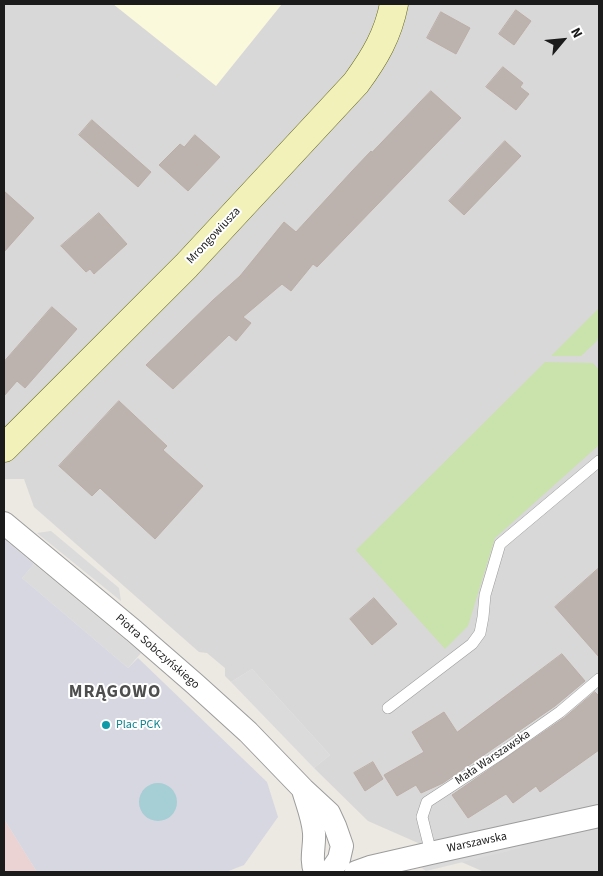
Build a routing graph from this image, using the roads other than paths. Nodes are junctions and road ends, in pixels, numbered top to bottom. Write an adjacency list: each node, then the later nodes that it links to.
1 (394, 4): 2 (street, Mrongowiusza)
2 (4, 448)
3 (599, 461): 6 (lane)
4 (4, 523): 7 (street, Piotra Sobczyńskiego)
5 (599, 679): 9 (lane, Mała Warszawska)
6 (388, 708)
7 (303, 789): 10 (street, Piotra Sobczyńskiego); 11 (street, Piotra Sobczyńskiego)
8 (599, 816): 9 (street, Warszawska)
9 (431, 853): 12 (street, Warszawska)
10 (315, 872)
11 (330, 872)
12 (356, 872)

